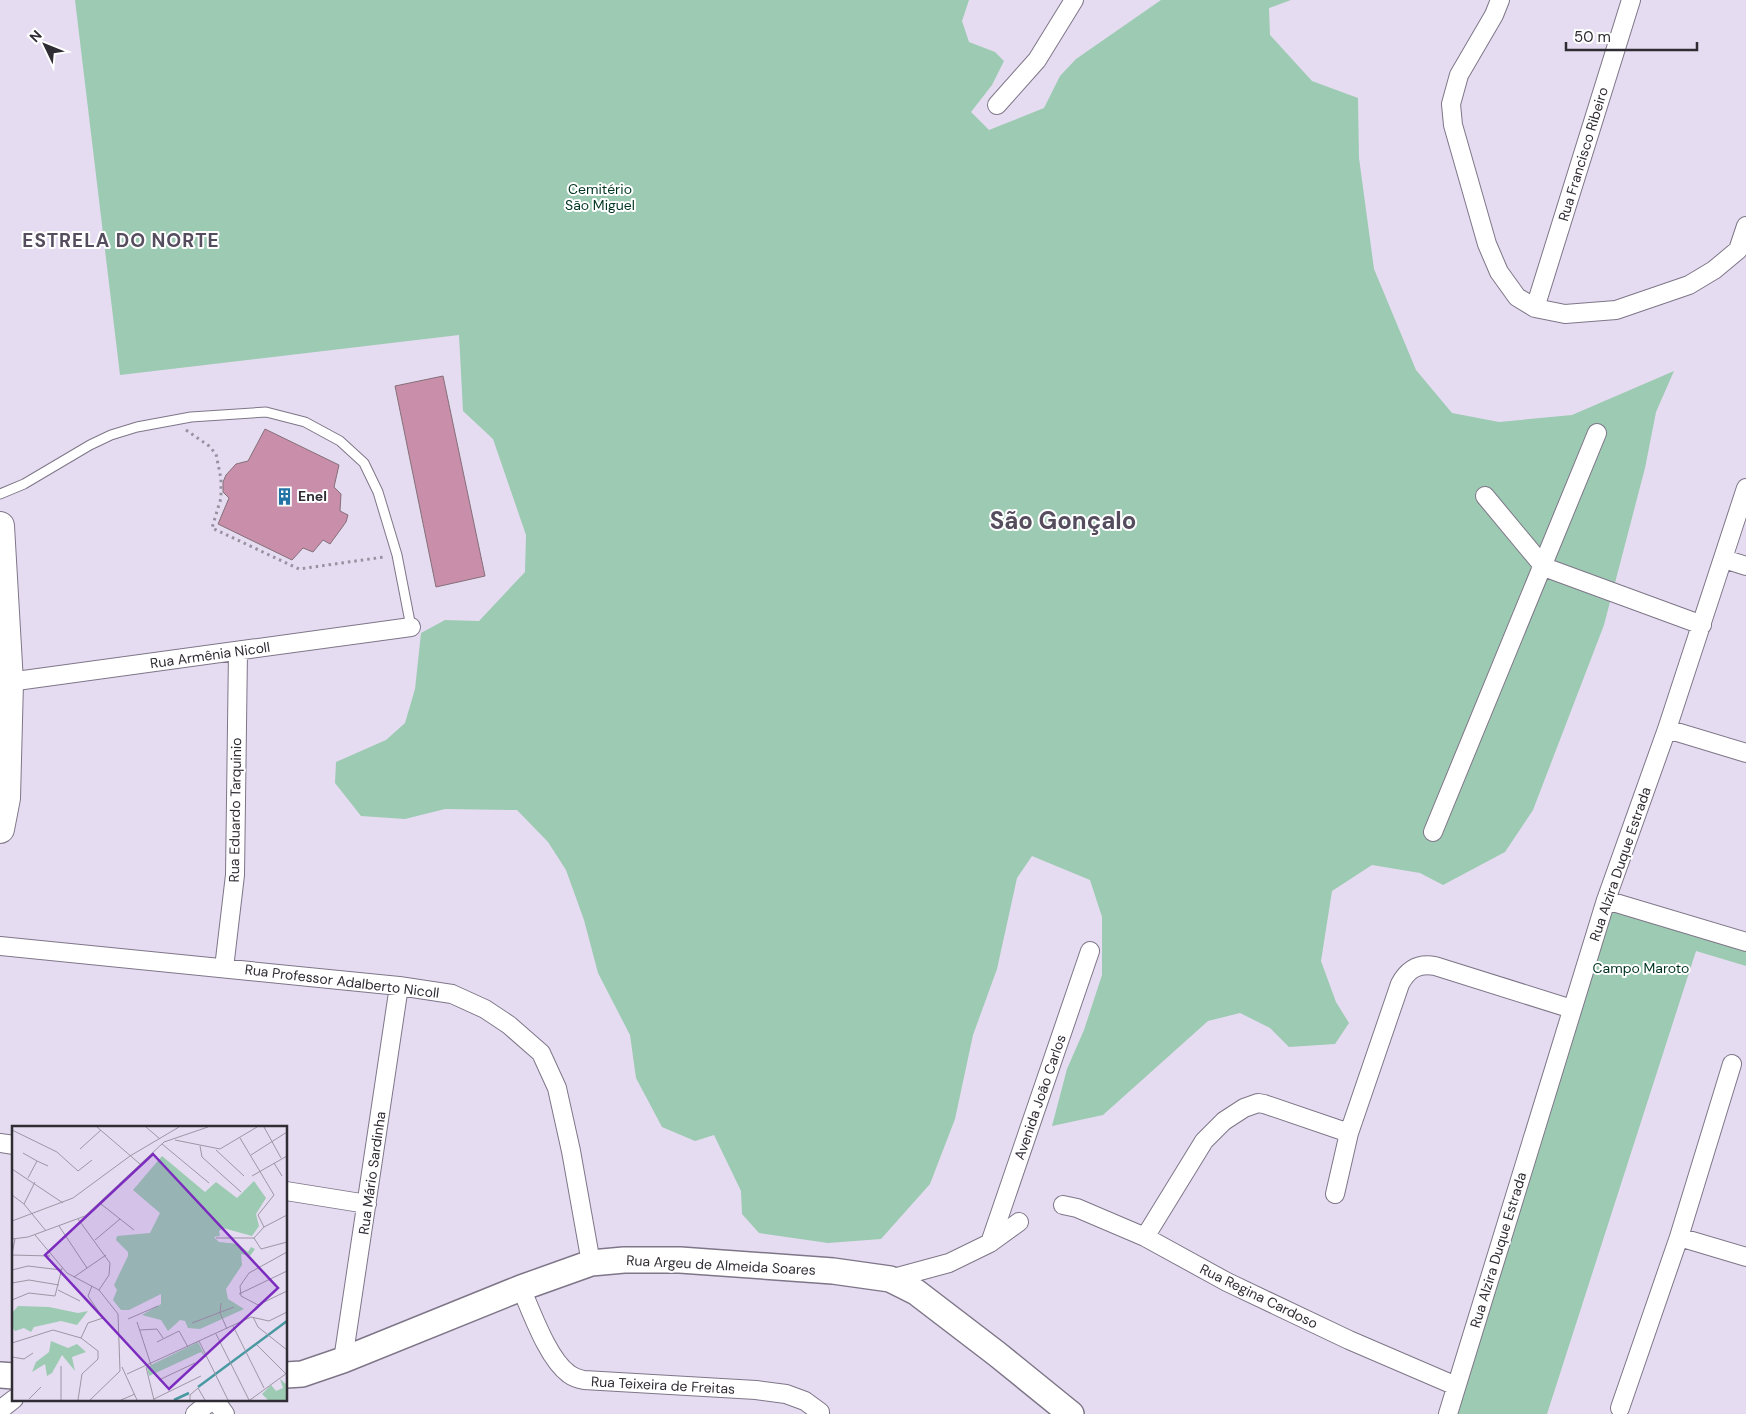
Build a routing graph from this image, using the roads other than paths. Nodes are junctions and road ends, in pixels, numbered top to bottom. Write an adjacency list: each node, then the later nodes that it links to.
1 (1074, 0): 4 (street)
2 (1500, 0): 7 (street)
3 (1631, 0): 7 (street, Rua Francisco Ribeiro)
4 (997, 105)
5 (1746, 226): 6 (street)
6 (1742, 255): 7 (street)
7 (1535, 308)
8 (1597, 433): 15 (street)
9 (1746, 488): 13 (street, Rua Alzira Duque Estrada)
10 (0, 494): 17 (lane)
11 (1485, 496): 15 (street)
12 (0, 526): 19 (main road)
13 (1724, 559): 14 (street); 16 (street, Rua Alzira Duque Estrada)
14 (1746, 566)
15 (1544, 567): 16 (street); 23 (street)
16 (1702, 625): 20 (street, Rua Alzira Duque Estrada)
17 (411, 627): 18 (street, Rua Armênia Nicoll)
18 (238, 651): 19 (street, Rua Armênia Nicoll); 28 (street, Rua Eduardo Tarquinio)
19 (9, 682): 22 (main road)
20 (1667, 729): 21 (street); 24 (street, Rua Alzira Duque Estrada)
21 (1746, 753)
22 (0, 830)
23 (1433, 832)
24 (1606, 900): 25 (street); 30 (street, Rua Alzira Duque Estrada)
25 (1746, 942)
26 (0, 946): 28 (street, Rua Professor Adalberto Nicoll)
27 (1090, 950): 40 (street, Avenida João Carlos)
28 (224, 968): 29 (street, Rua Professor Adalberto Nicoll)
29 (399, 986): 35 (street, Rua Mário Sardinha); 42 (street, Rua Professor Adalberto Nicoll)
30 (1572, 1009): 32 (street); 47 (street, Rua Alzira Duque Estrada)
31 (1732, 1064): 38 (street)
32 (1349, 1133): 34 (street); 39 (street)
33 (288, 1190): 35 (street)
34 (1335, 1194)
35 (367, 1204): 45 (street, Rua Mário Sardinha)
36 (1063, 1205): 39 (street, Rua Regina Cardoso)
37 (1019, 1222): 40 (street)
38 (1679, 1236): 41 (street); 51 (street)
39 (1145, 1237): 47 (street, Rua Regina Cardoso)
40 (990, 1243): 43 (street)
41 (1746, 1257)
42 (591, 1263): 43 (street, Rua Argeu de Almeida Soares); 44 (street, Rua Argeu de Almeida Soares)
43 (890, 1280): 56 (street, Rua Argeu de Almeida Soares)
44 (521, 1288): 45 (street, Rua Argeu de Almeida Soares); 55 (street, Rua Teixeira de Freitas)
45 (343, 1360): 46 (street, Rua Argeu de Almeida Soares)
46 (288, 1376)
47 (1456, 1386): 57 (street, Rua Alzira Duque Estrada)
48 (12, 1400): 52 (street)
49 (211, 1402): 53 (street)
50 (216, 1402): 54 (street)
51 (1620, 1408)
52 (0, 1410)
53 (195, 1414)
54 (225, 1414)
55 (820, 1414)
56 (1071, 1414)
57 (1448, 1414)

